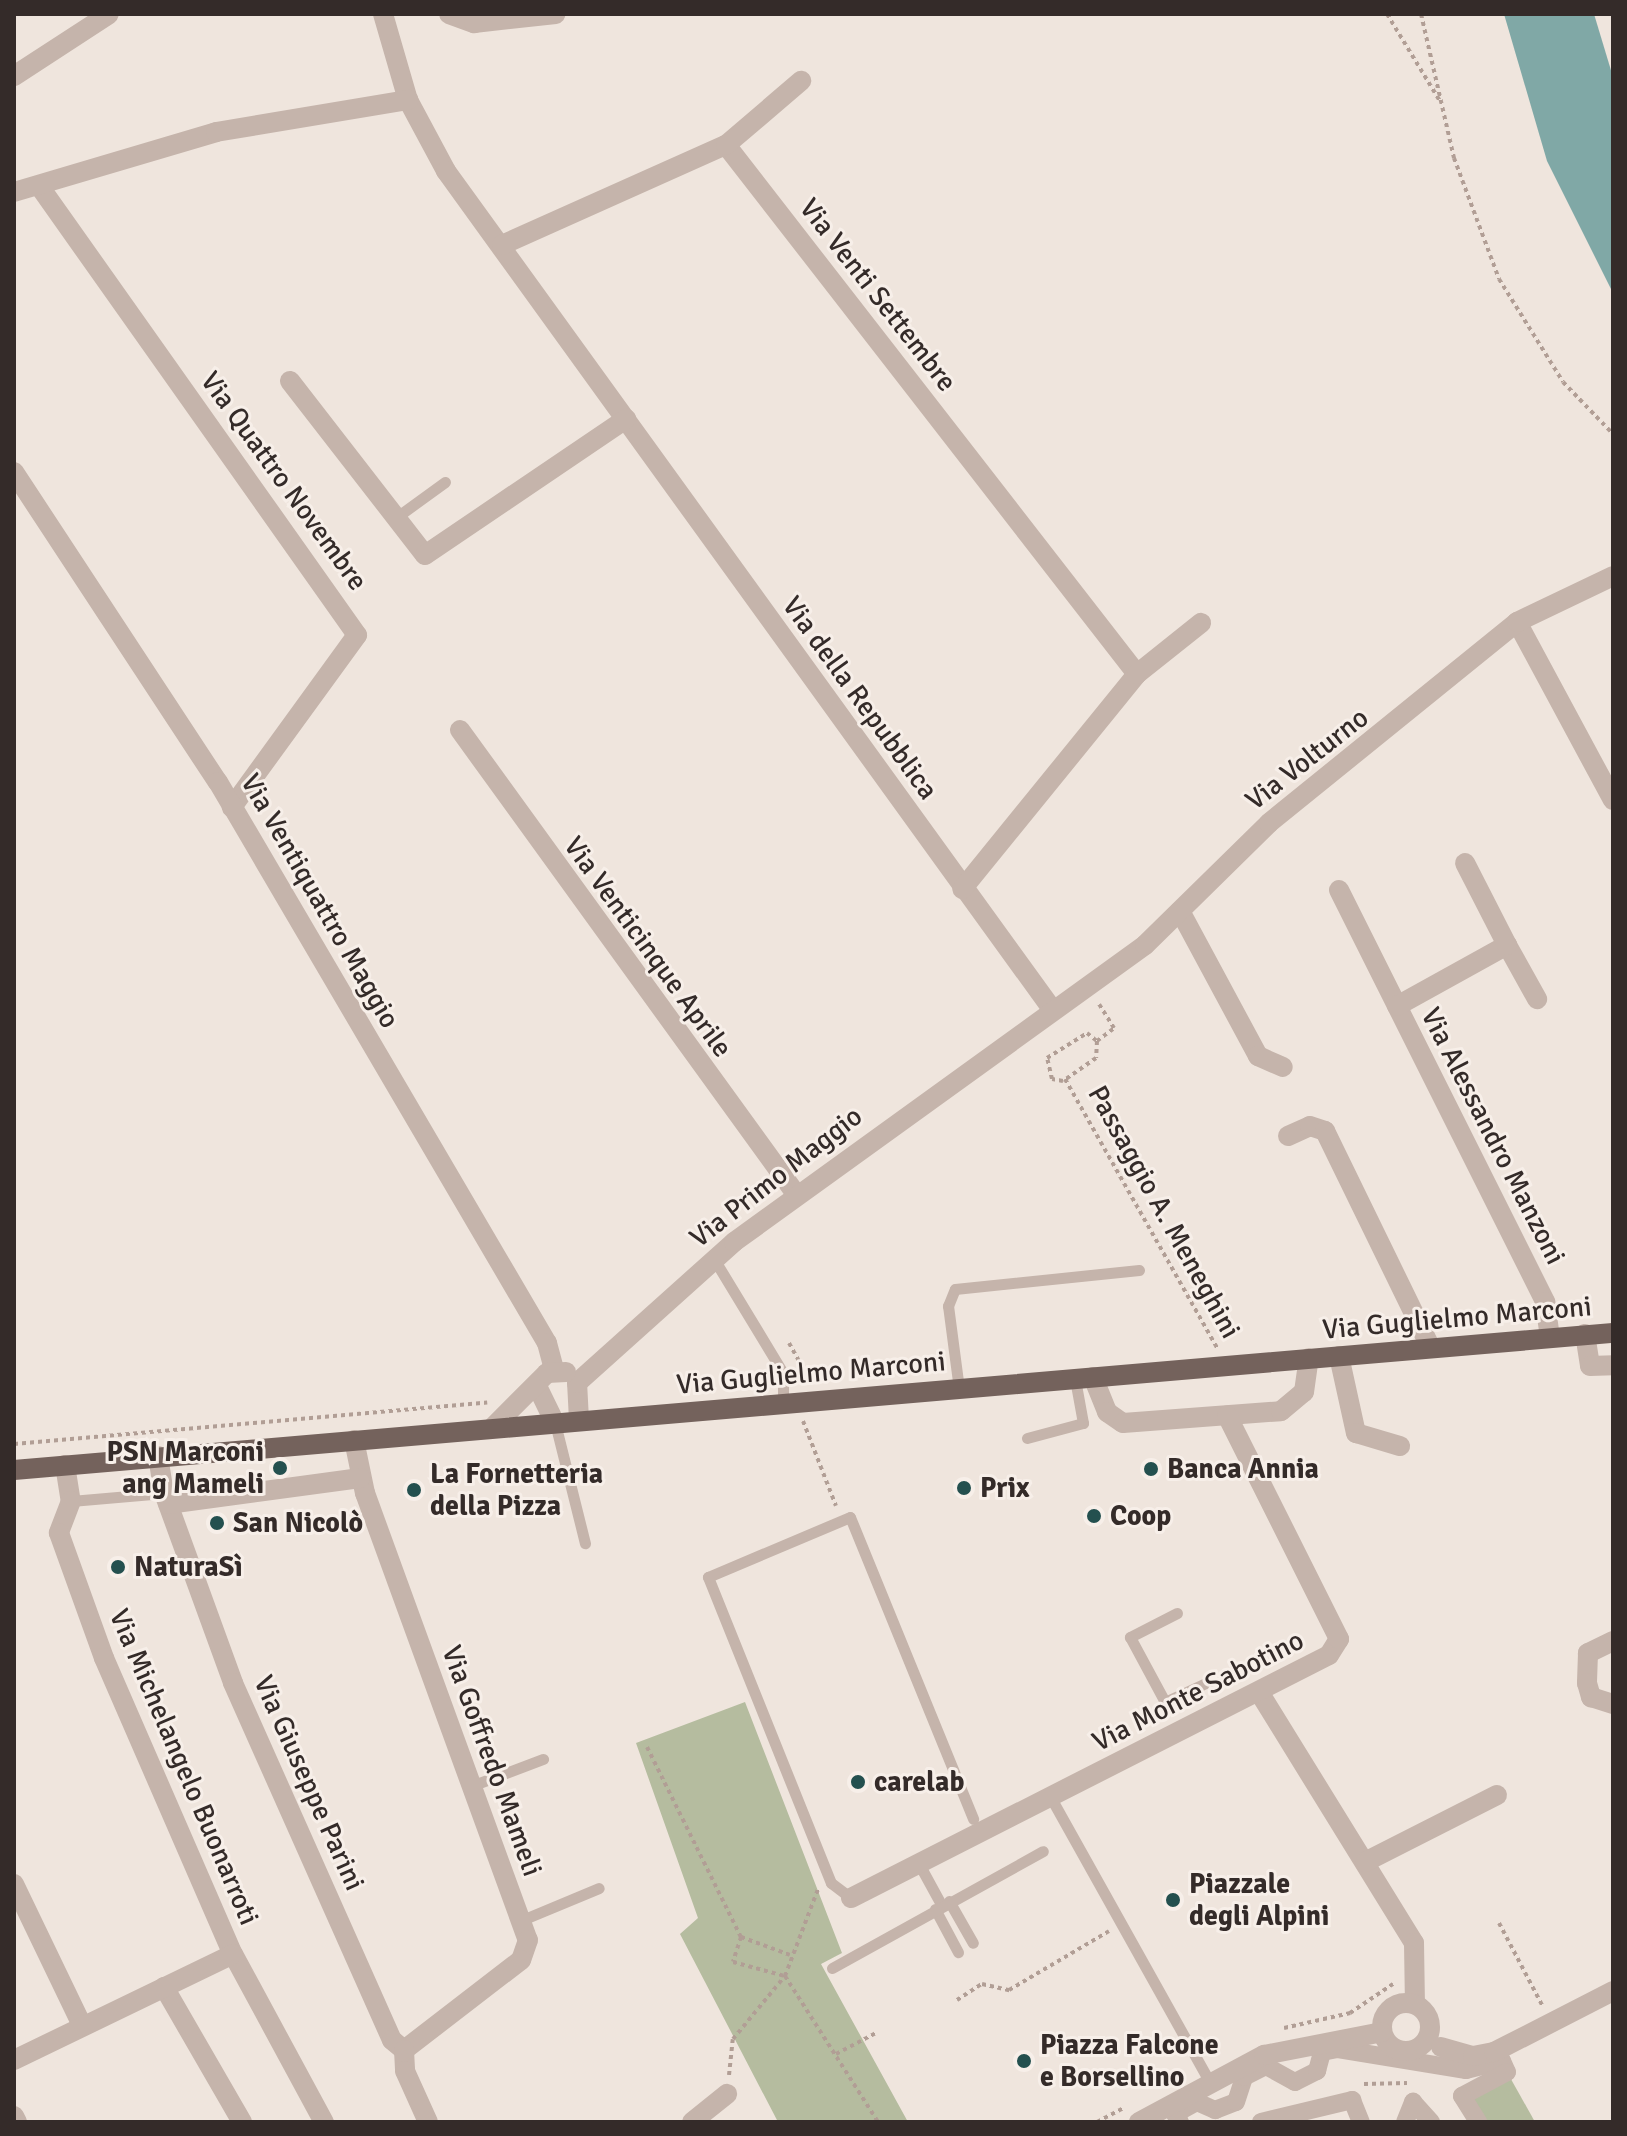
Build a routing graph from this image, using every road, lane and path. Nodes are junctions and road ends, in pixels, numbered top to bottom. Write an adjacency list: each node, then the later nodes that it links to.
1 (109, 14): 7 (street)
2 (383, 14): 9 (street, Via della Repubblica)
3 (449, 14): 4 (street)
4 (556, 14)
5 (1387, 14): 10 (path)
6 (1421, 14): 10 (path)
7 (14, 76)
8 (801, 81): 11 (street)
9 (408, 100): 12 (street); 14 (street, Via della Repubblica)
10 (1442, 103): 17 (path)
11 (726, 145): 14 (street); 24 (street, Via Venti Settembre)
12 (40, 187): 13 (street); 27 (street, Via Quattro Novembre)
13 (14, 192)
14 (502, 245): 16 (street, Via della Repubblica)
15 (290, 381): 20 (street)
16 (626, 419): 20 (street); 29 (street, Via della Repubblica)
17 (1613, 434)
18 (14, 472): 27 (street, Via Ventiquattro Maggio)
19 (445, 482): 20 (lane)
20 (394, 519)
21 (1613, 576): 22 (street, Via Volturno)
22 (1517, 622): 26 (street); 31 (street, Via Volturno)
23 (1201, 623): 24 (street)
24 (1137, 674): 29 (street)
25 (460, 730): 41 (street, Via Venticinque Aprile)
26 (1613, 800)
27 (232, 807): 54 (street, Via Ventiquattro Maggio)
28 (1465, 863): 32 (street)
29 (962, 889): 36 (street, Via della Repubblica)
30 (1339, 890): 35 (street, Via Alessandro Manzoni)
31 (1180, 911): 33 (street, Via Volturno); 38 (street)
32 (1507, 945): 34 (street); 35 (street, Via Alessandro Manzoni)
33 (1089, 988): 36 (street, Via Volturno); 37 (path)
34 (1537, 999)
35 (1397, 1006): 46 (street, Via Alessandro Manzoni)
36 (1052, 1009): 41 (street, Via Primo Maggio)
37 (1097, 1041): 39 (path); 39 (path, Passaggio A. Meneghini)
38 (1283, 1067)
39 (1065, 1079): 53 (path, Passaggio A. Meneghini)
40 (1288, 1136): 48 (street)
41 (796, 1194): 42 (street, Via Primo Maggio)
42 (714, 1259): 56 (street, Via Primo Maggio); 60 (lane)
43 (1139, 1270): 58 (lane)
44 (1613, 1333): 45 (main road, Via Guglielmo Marconi)
45 (1585, 1334): 46 (main road, Via Guglielmo Marconi); 52 (street)
46 (1550, 1337): 48 (main road, Via Guglielmo Marconi)
47 (789, 1343): 51 (path)
48 (1430, 1346): 49 (main road, Via Guglielmo Marconi)
49 (1339, 1356): 50 (main road, Via Guglielmo Marconi); 68 (street)
50 (1309, 1358): 53 (main road, Via Guglielmo Marconi); 61 (street)
51 (801, 1365)
52 (1613, 1365)
53 (1226, 1366): 55 (main road, Via Guglielmo Marconi)
54 (554, 1370): 56 (street); 57 (street)
55 (1084, 1378): 58 (main road, Via Guglielmo Marconi); 61 (street); 65 (lane)
56 (577, 1383): 62 (street)
57 (537, 1386): 63 (street); 64 (street)
58 (959, 1389): 60 (main road, Via Guglielmo Marconi)
59 (501, 1398): 67 (path)
60 (792, 1403): 62 (main road, Via Guglielmo Marconi); 75 (path)
61 (1227, 1415): 80 (street, Via Monte Sabotino)
62 (579, 1420): 63 (main road, Via Guglielmo Marconi)
63 (555, 1423): 64 (main road, Via Guglielmo Marconi); 76 (lane)
64 (492, 1428): 66 (main road, Via Guglielmo Marconi)
65 (1027, 1438)
66 (354, 1440): 69 (main road, Via Guglielmo Marconi); 72 (street, Via Goffredo Mameli)
67 (14, 1444)
68 (1400, 1446)
69 (158, 1456): 70 (main road, Via Guglielmo Marconi); 73 (street, Via Giuseppe Parini)
70 (65, 1465): 71 (main road, Via Guglielmo Marconi); 74 (street, Via Michelangelo Buonarroti)
71 (14, 1470)
72 (360, 1478): 73 (street); 84 (street, Via Goffredo Mameli)
73 (166, 1498): 74 (lane); 117 (street, Via Giuseppe Parini)
74 (71, 1501): 102 (street, Via Michelangelo Buonarroti)
75 (836, 1507)
76 (585, 1543)
77 (1177, 1613): 79 (lane)
78 (1613, 1641): 81 (street)
79 (1210, 1681)
80 (1259, 1692): 86 (street, Via Monte Sabotino); 89 (street)
81 (1613, 1704)
82 (647, 1747): 99 (path)
83 (543, 1759): 84 (lane)
84 (471, 1786): 96 (street, Via Goffredo Mameli)
85 (1497, 1795): 89 (street)
86 (1051, 1798): 87 (street, Via Monte Sabotino); 98 (lane)
87 (976, 1826): 90 (street, Via Monte Sabotino); 91 (lane)
88 (1043, 1851): 95 (lane)
89 (1365, 1862): 110 (street)
90 (919, 1864): 94 (street, Via Monte Sabotino); 95 (lane)
91 (831, 1883): 94 (lane); 103 (path)
92 (14, 1884): 113 (street)
93 (599, 1888): 96 (lane)
94 (851, 1898)
95 (942, 1906): 100 (lane); 101 (lane); 104 (lane)
96 (522, 1920): 117 (street, Via Goffredo Mameli)
97 (1499, 1923): 111 (path)
98 (1121, 1924): 109 (path); 120 (lane)
99 (741, 1937): 103 (path); 106 (path)
100 (973, 1943)
101 (958, 1952)
102 (233, 1954): 107 (street, Via Michelangelo Buonarroti); 126 (street, Via Michelangelo Buonarroti)
103 (790, 1955): 106 (path)
104 (832, 1968)
105 (1400, 1971): 112 (path)
106 (785, 1976): 118 (path); 121 (path)
107 (164, 1987): 113 (street, Via Michelangelo Buonarroti); 125 (street)
108 (1613, 1991): 116 (street)
109 (957, 2000)
110 (1415, 2004): 114 (street); 114 (street)
111 (1545, 2010)
112 (1333, 2016)
113 (82, 2025): 119 (street, Via Michelangelo Buonarroti)
114 (1382, 2032): 120 (street)
115 (876, 2033): 118 (path)
116 (1441, 2047)
117 (404, 2050): 127 (street, Via Giuseppe Parini)
118 (836, 2054): 129 (path)
119 (14, 2060)
120 (1210, 2082): 123 (street)
121 (727, 2094): 128 (street)
122 (14, 2116): 124 (street)
123 (1164, 2116): 130 (street)
124 (17, 2122)
125 (242, 2122)
126 (324, 2122)
127 (428, 2122)
128 (692, 2122)
129 (878, 2122)
130 (1139, 2122)
131 (1180, 2122): 136 (street)
132 (1261, 2122): 133 (street)
133 (1361, 2122)
134 (1405, 2122): 135 (street)
135 (1431, 2122)
136 (1478, 2122)

